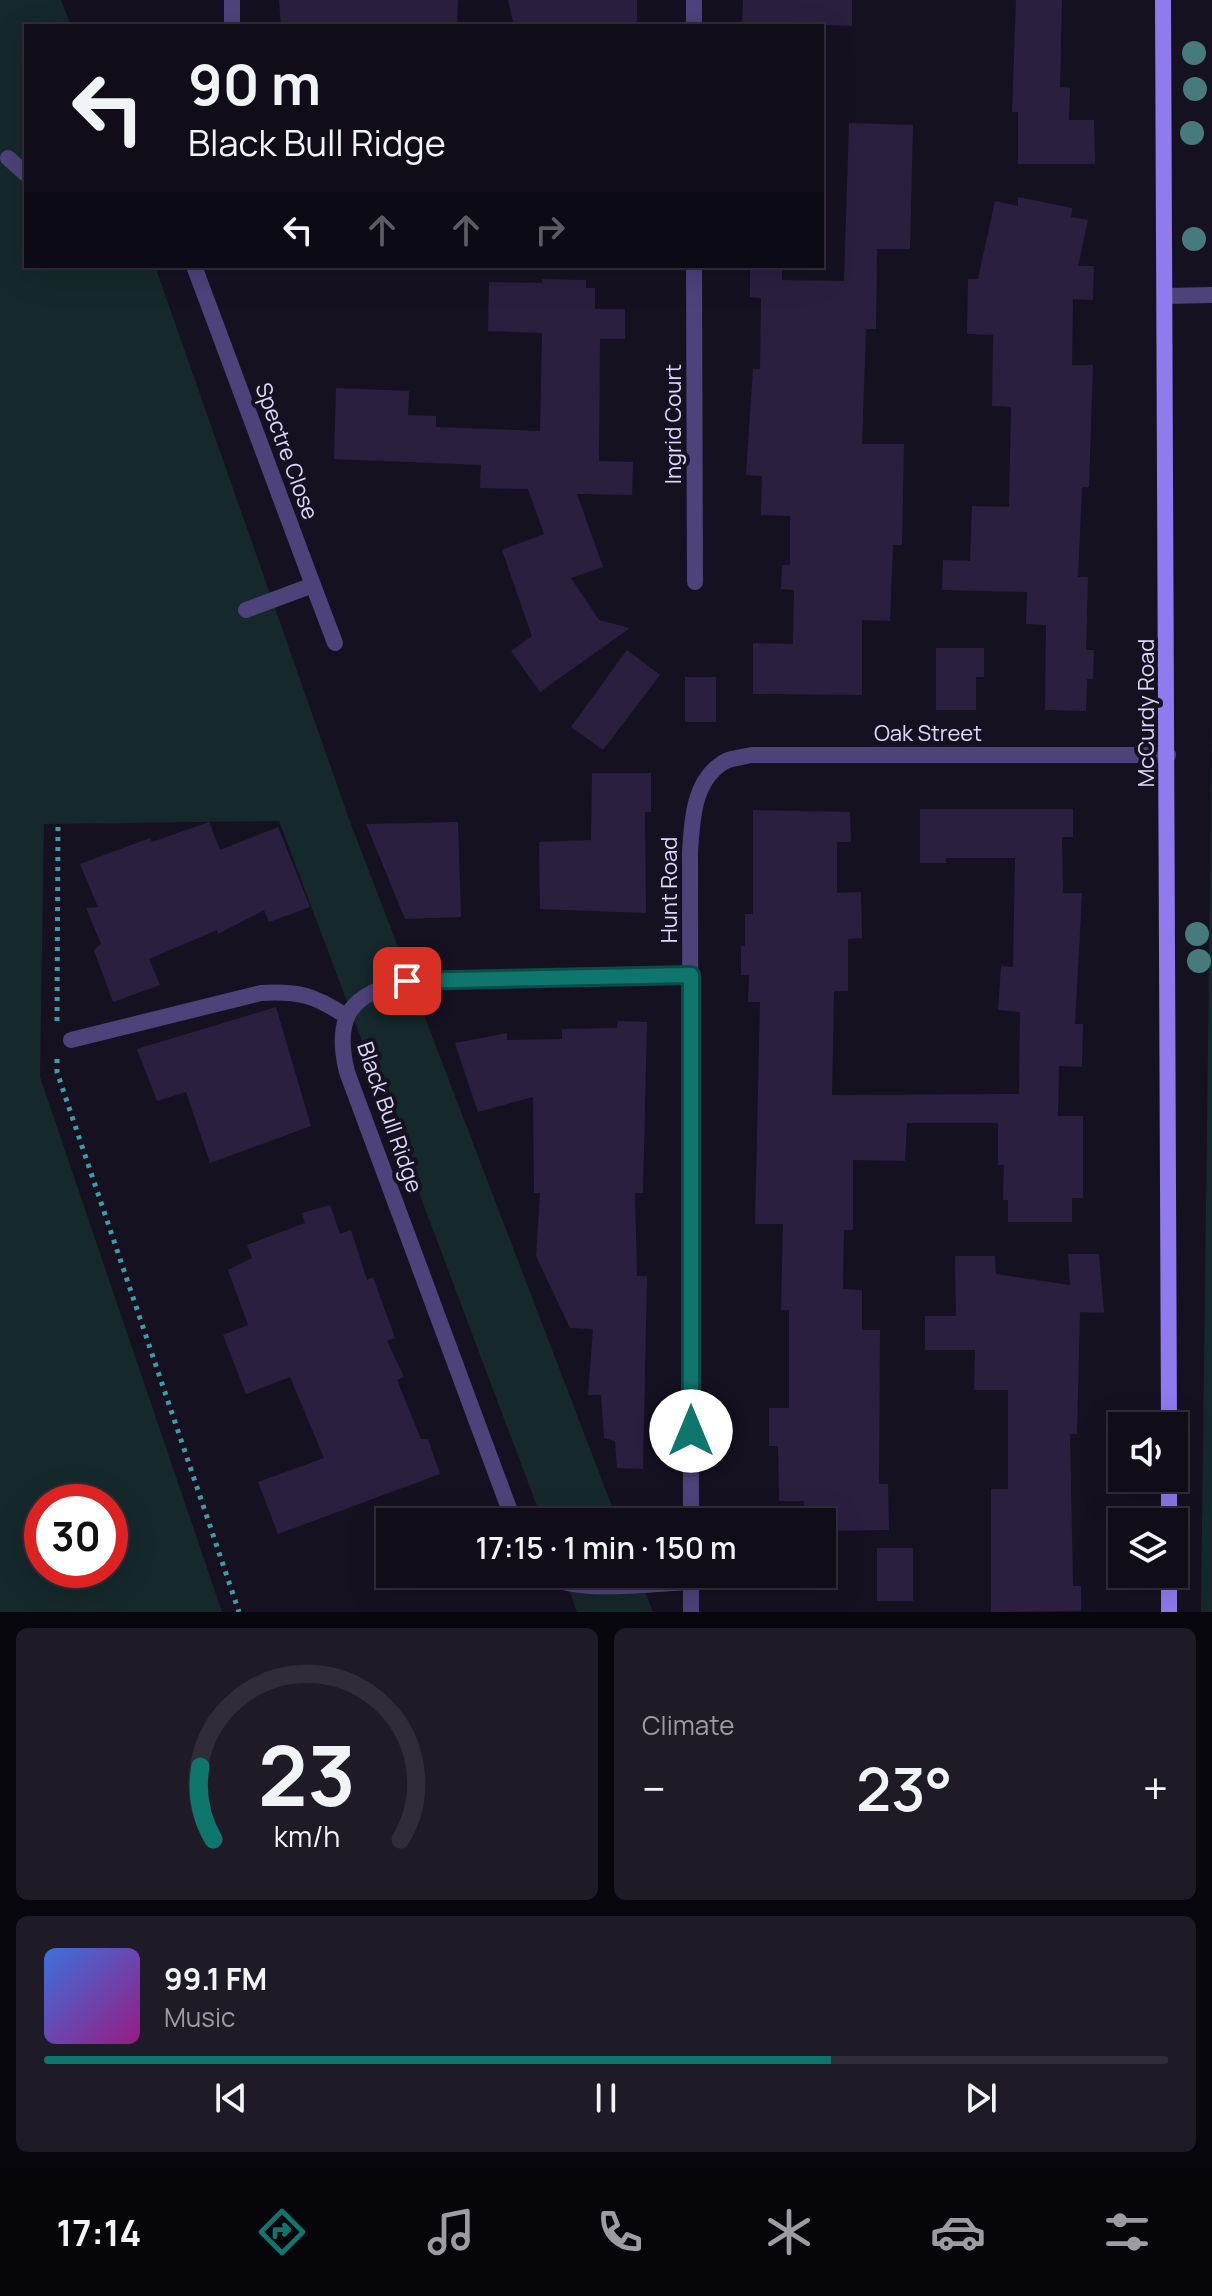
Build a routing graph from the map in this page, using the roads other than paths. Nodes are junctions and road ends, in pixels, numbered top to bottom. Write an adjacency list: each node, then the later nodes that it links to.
1 (232, 0): 4 (street)
2 (694, 0): 5 (street)
3 (1163, 0): 11 (main road, McCurdy Road)
4 (232, 24)
5 (694, 24)
6 (8, 158): 7 (street)
7 (24, 172)
8 (195, 268): 13 (street, Spectre Close)
9 (694, 268): 12 (street, Ingrid Court)
10 (1212, 295): 11 (street)
11 (1165, 296): 16 (main road, McCurdy Road)
12 (695, 582)
13 (313, 585): 14 (street); 15 (street, Spectre Close)
14 (246, 610)
15 (335, 643)
16 (1168, 755): 17 (street, Oak Street); 21 (main road, McCurdy Road)
17 (701, 788): 18 (street, Hunt Road)
18 (691, 975): 19 (street, Black Bull Ridge); 23 (street, Hunt Road)
19 (346, 1016): 20 (street); 22 (street, Black Bull Ridge)
20 (71, 1040)
21 (1169, 1412)
22 (509, 1508)
23 (691, 1508)
24 (691, 1588): 26 (street)
25 (1169, 1588): 27 (main road)
26 (691, 1612)
27 (1169, 1612)

